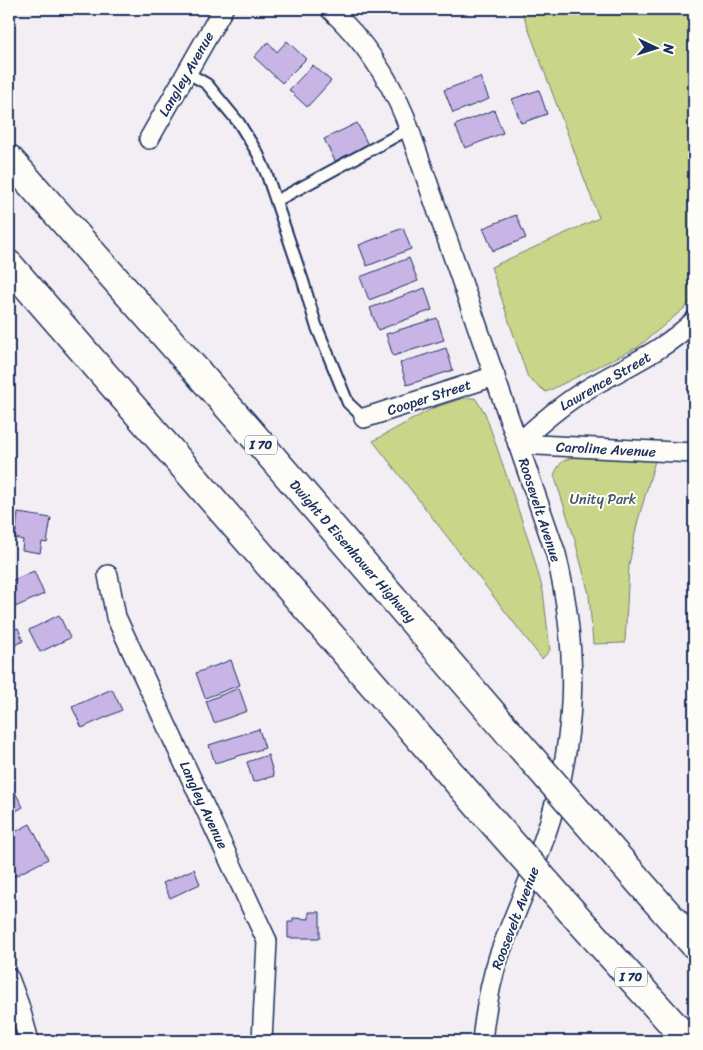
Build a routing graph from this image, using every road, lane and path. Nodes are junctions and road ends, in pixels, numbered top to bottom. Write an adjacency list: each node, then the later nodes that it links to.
1 (223, 9): 3 (street, Langley Avenue)
2 (330, 9): 4 (street, Roosevelt Avenue)
3 (186, 72): 5 (street, Langley Avenue); 7 (lane)
4 (409, 129): 7 (lane); 10 (street, Roosevelt Avenue)
5 (149, 139)
6 (9, 159): 15 (highway, Dwight D Eisenhower Highway / I 70, bridge)
7 (276, 201): 11 (lane)
8 (9, 265): 20 (highway, I 70, bridge)
9 (694, 321): 12 (street, Lawrence Street)
10 (495, 376): 11 (street, Cooper Street); 12 (street, Roosevelt Avenue)
11 (364, 418)
12 (518, 444): 13 (street, Caroline Avenue); 19 (street, Roosevelt Avenue)
13 (694, 453)
14 (108, 575): 18 (street, Langley Avenue)
15 (694, 944)
16 (9, 978): 17 (street)
17 (29, 1041)
18 (262, 1041)
19 (482, 1041)
20 (688, 1041)

